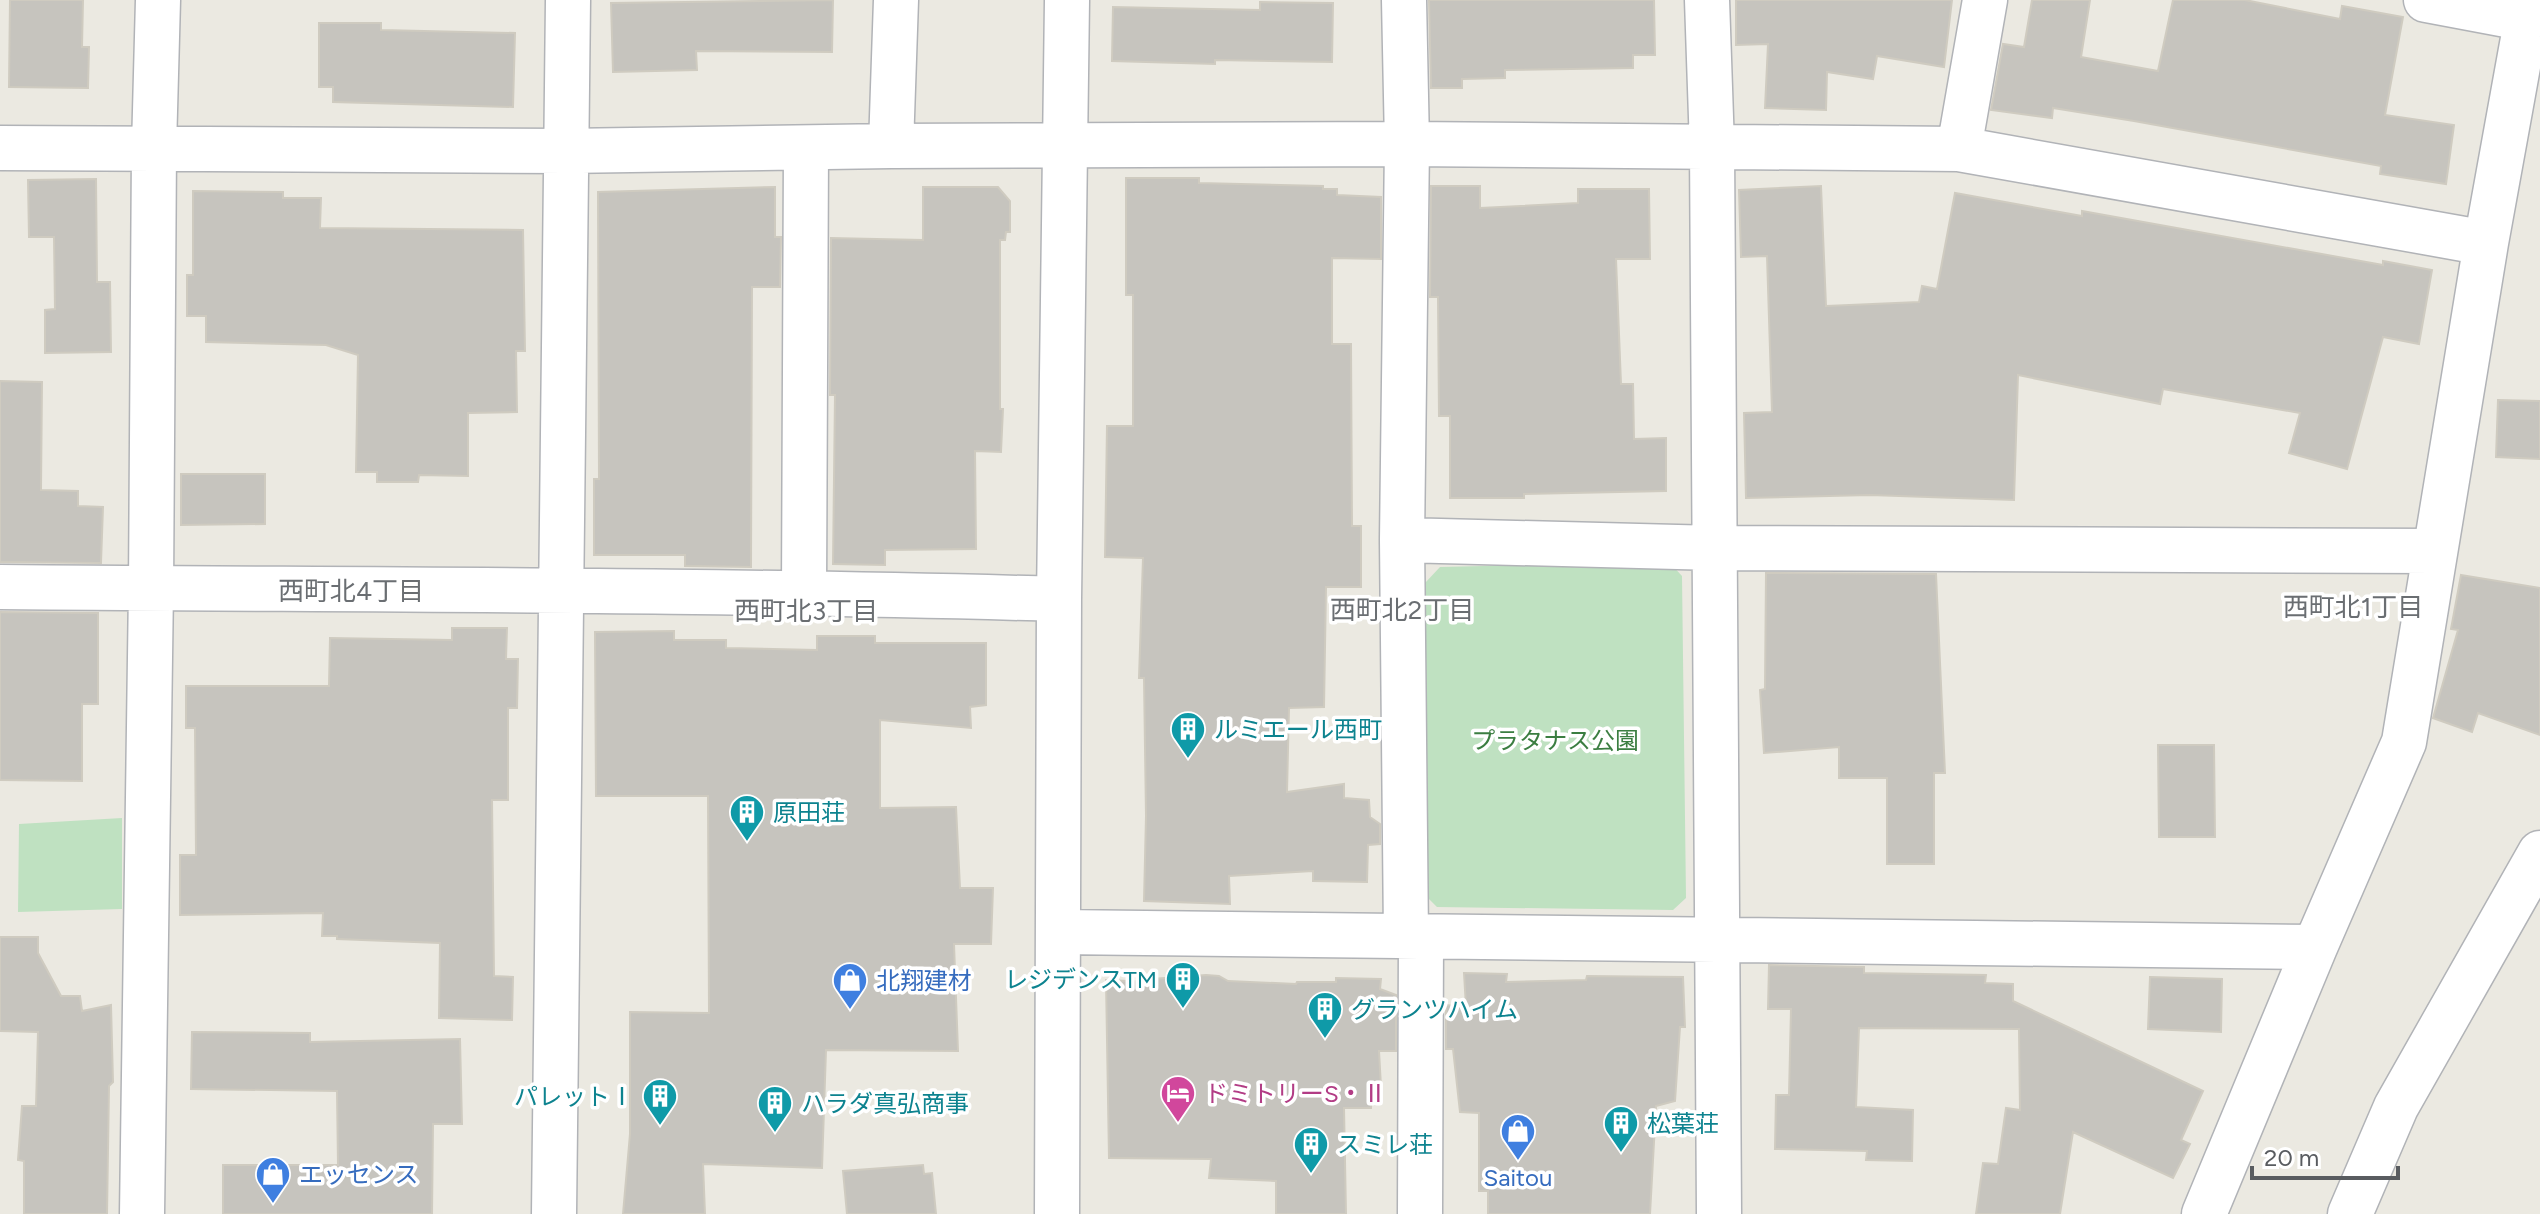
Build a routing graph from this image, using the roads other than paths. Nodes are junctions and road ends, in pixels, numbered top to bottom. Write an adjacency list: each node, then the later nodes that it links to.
1 (158, 0): 15 (street)
2 (568, 0): 18 (street)
3 (896, 0): 11 (street)
4 (1067, 0): 12 (street)
5 (1404, 0): 10 (street)
6 (1707, 0): 13 (street)
7 (1985, 0): 17 (street)
8 (2426, 0): 9 (street)
9 (2528, 9): 19 (street)
10 (1407, 144): 12 (street); 13 (street); 20 (street)
11 (891, 146): 12 (street); 16 (street)
12 (1065, 146): 27 (street)
13 (1712, 147): 17 (street); 21 (street)
14 (0, 148): 15 (street)
15 (154, 148): 18 (street); 24 (street)
16 (806, 149): 18 (street); 25 (street)
17 (1959, 149): 19 (street)
18 (565, 151): 26 (street)
19 (2486, 243): 22 (street)
20 (1402, 540): 21 (street); 30 (street)
21 (1716, 548): 22 (street); 31 (street)
22 (2435, 551): 32 (street)
23 (0, 587): 24 (street)
24 (151, 588): 26 (street); 33 (street)
25 (804, 592): 26 (street); 27 (street)
26 (559, 593): 34 (street)
27 (1059, 599): 29 (street)
28 (2540, 853): 39 (street)
29 (1060, 932): 30 (street); 35 (street)
30 (1414, 936): 31 (street); 36 (street)
31 (1718, 940): 32 (street); 37 (street)
32 (2315, 947): 38 (street)
33 (142, 1214)
34 (554, 1214)
35 (1057, 1214)
36 (1420, 1214)
37 (1719, 1214)
38 (2204, 1214)
39 (2350, 1214)

